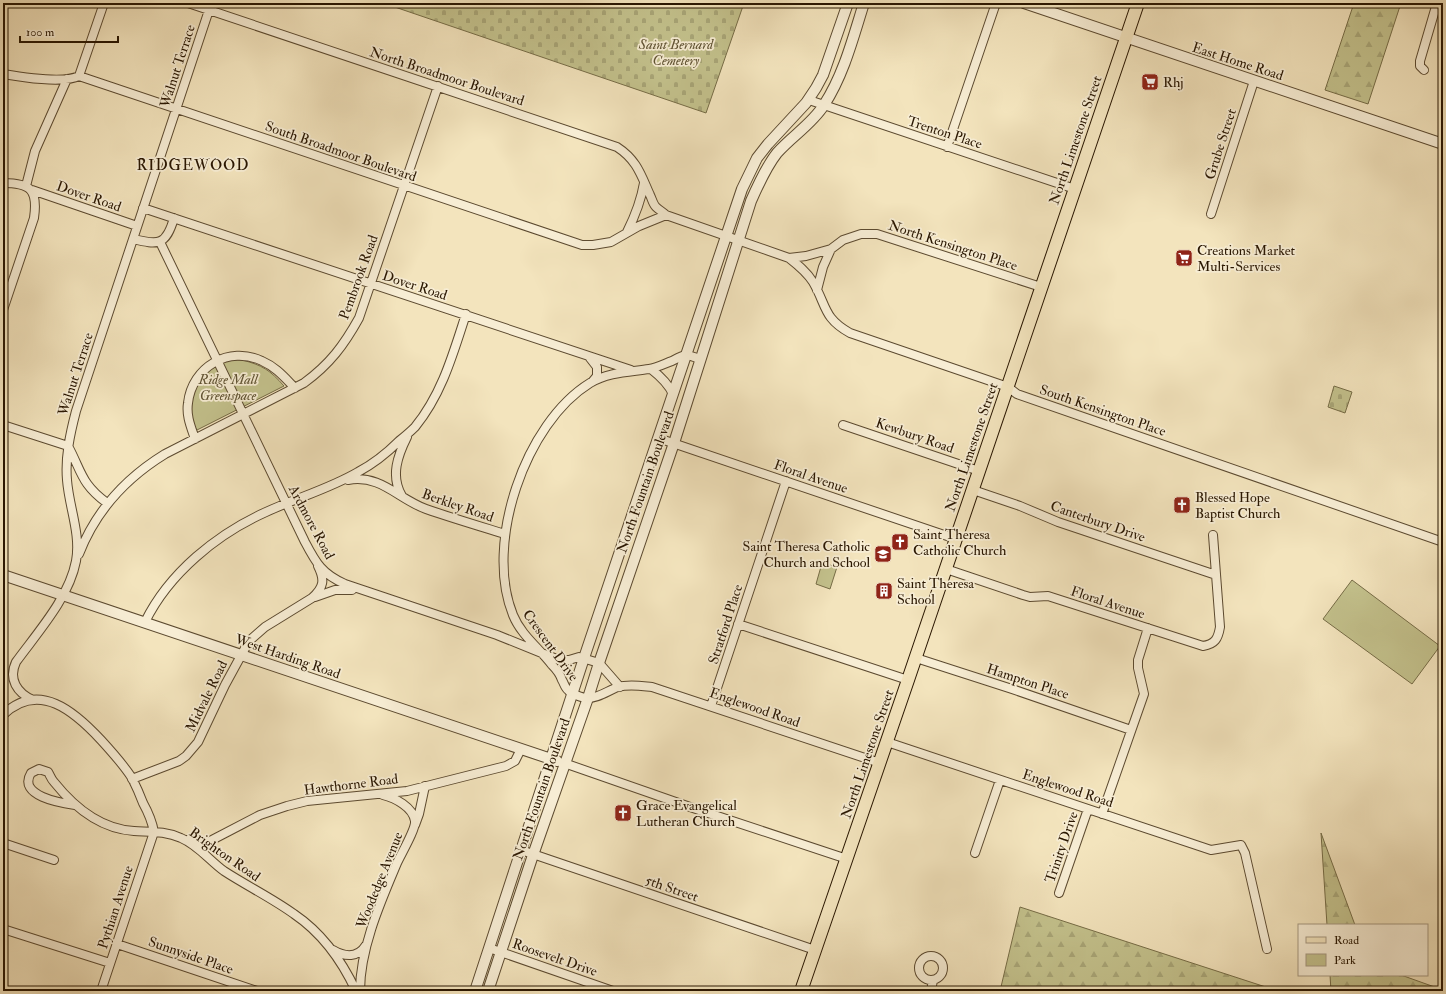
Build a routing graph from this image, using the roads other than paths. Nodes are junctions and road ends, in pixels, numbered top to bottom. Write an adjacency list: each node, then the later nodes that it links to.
1 (104, 3): 13 (street)
2 (188, 3): 9 (street, North Broadmoor Boulevard)
3 (848, 3): 17 (street, North Fountain Boulevard)
4 (864, 3): 18 (street, North Fountain Boulevard)
5 (996, 3): 21 (street)
6 (1024, 3): 10 (street, East Home Road)
7 (1138, 3): 10 (main road, North Limestone Street)
8 (1437, 3): 11 (street)
9 (209, 10): 16 (street, North Broadmoor Boulevard); 19 (street, Walnut Terrace)
10 (1126, 38): 15 (street, East Home Road); 26 (main road, North Limestone Street)
11 (1424, 70)
12 (3, 74): 14 (street)
13 (79, 76): 14 (street); 19 (street, South Broadmoor Boulevard)
14 (67, 79): 25 (street)
15 (1254, 81): 20 (street, East Home Road); 28 (street, Grube Street)
16 (438, 86): 23 (street, North Broadmoor Boulevard); 24 (street, Pembrook Road)
17 (808, 100): 18 (street, Trenton Place); 33 (street, North Fountain Boulevard)
18 (823, 106): 21 (street, Trenton Place); 35 (street, North Fountain Boulevard)
19 (176, 109): 24 (street, South Broadmoor Boulevard); 27 (street, Walnut Terrace)
20 (1443, 144)
21 (946, 146): 26 (street, Trenton Place)
22 (3, 183): 25 (street, Dover Road)
23 (644, 183): 29 (street, North Broadmoor Boulevard); 32 (street)
24 (404, 186): 32 (street, South Broadmoor Boulevard); 39 (street, Pembrook Road)
25 (29, 188): 31 (street, Dover Road); 42 (street)
26 (1075, 189): 40 (main road, North Limestone Street)
27 (143, 208): 30 (street, Dover Road); 31 (street, Walnut Terrace)
28 (1211, 214)
29 (666, 215): 32 (street, South Broadmoor Boulevard); 33 (street)
30 (174, 218): 36 (street); 39 (street, Dover Road)
31 (137, 226): 34 (street, Walnut Terrace)
32 (627, 232)
33 (725, 237): 35 (street); 44 (street, North Fountain Boulevard)
34 (133, 239): 36 (street); 61 (street, Walnut Terrace)
35 (739, 241): 38 (street); 46 (street, North Fountain Boulevard)
36 (160, 242): 47 (street, Ardmore Road)
37 (831, 249): 38 (street, North Kensington Place); 40 (street, North Kensington Place); 41 (street)
38 (789, 258): 41 (street, South Kensington Place)
39 (371, 284): 43 (street, Dover Road); 52 (street, Pembrook Road)
40 (1041, 287): 51 (main road, North Limestone Street)
41 (817, 290): 51 (street, South Kensington Place)
42 (4, 306)
43 (466, 314): 45 (street, Dover Road); 57 (street)
44 (686, 355): 46 (street); 48 (street, Crescent Drive); 53 (street, North Fountain Boulevard)
45 (588, 356): 49 (street, Dover Road); 50 (street)
46 (700, 359): 60 (street, North Fountain Boulevard)
47 (217, 360): 52 (street); 54 (street, Ardmore Road); 59 (street)
48 (651, 369): 49 (street, Crescent Drive); 53 (street)
49 (634, 371): 50 (street, Crescent Drive)
50 (592, 382): 69 (street, Crescent Drive)
51 (1008, 387): 62 (main road, North Limestone Street); 72 (street, South Kensington Place)
52 (295, 388): 54 (street, Pembrook Road)
53 (673, 394): 58 (street, North Fountain Boulevard)
54 (244, 415): 59 (street, Pembrook Road); 68 (street, Ardmore Road)
55 (843, 424): 62 (street, Kewbury Road)
56 (3, 425): 61 (street)
57 (409, 432): 63 (street); 66 (street, Berkley Road)
58 (658, 438): 60 (street, Floral Avenue); 86 (street, North Fountain Boulevard)
59 (195, 439): 67 (street, Pembrook Road)
60 (674, 443): 64 (street, Floral Avenue); 88 (street, North Fountain Boulevard)
61 (68, 446): 67 (street); 73 (street, Walnut Terrace)
62 (979, 471): 65 (main road, North Limestone Street)
63 (342, 480): 66 (street, Berkley Road); 68 (street)
64 (786, 481): 71 (street, Floral Avenue); 82 (street, Stratford Place)
65 (972, 490): 71 (main road, North Limestone Street); 77 (street, Canterbury Drive)
66 (403, 497): 69 (street, Berkley Road)
67 (107, 503): 73 (street, Pembrook Road)
68 (286, 503): 74 (street, Ardmore Road); 81 (street)
69 (505, 534): 84 (street, Crescent Drive)
70 (1213, 535): 77 (street)
71 (956, 539): 75 (main road, North Limestone Street)
72 (1443, 542)
73 (76, 562): 79 (street, Walnut Terrace)
74 (316, 564): 78 (street, Ardmore Road); 80 (street, Midvale Road)
75 (946, 569): 83 (street, Floral Avenue); 87 (main road, North Limestone Street)
76 (3, 575): 79 (street, West Harding Road)
77 (1216, 575): 83 (street, Floral Avenue)
78 (361, 590): 80 (street, Midvale Road); 84 (street, Ardmore Road)
79 (63, 595): 81 (street, West Harding Road); 93 (street, Walnut Terrace)
80 (312, 598): 85 (street, Midvale Road)
81 (145, 622): 85 (street, West Harding Road)
82 (738, 624): 89 (street); 94 (street, Stratford Place)
83 (1148, 628): 96 (street)
84 (541, 653): 86 (street, Ardmore Road); 91 (street, Crescent Drive)
85 (241, 655): 98 (street, West Harding Road); 102 (street, Midvale Road)
86 (584, 658): 88 (street, Ardmore Road); 91 (street, North Fountain Boulevard)
87 (916, 658): 89 (main road, North Limestone Street); 96 (street, Hampton Place)
88 (598, 663): 90 (street); 92 (street, North Fountain Boulevard)
89 (908, 680): 97 (main road, North Limestone Street)
90 (620, 687): 92 (street, Englewood Road); 94 (street, Englewood Road)
91 (572, 693): 92 (street, Crescent Drive); 99 (street, North Fountain Boulevard)
92 (588, 698): 100 (street, North Fountain Boulevard)
93 (32, 700): 95 (street); 102 (street)
94 (711, 706): 101 (street, Englewood Road)
95 (3, 715)
96 (1131, 730): 108 (street)
97 (887, 742): 101 (main road, North Limestone Street); 103 (street, Englewood Road)
98 (521, 749): 99 (street, West Harding Road); 104 (street, Hawthorne Road)
99 (550, 759): 100 (street, West Harding Road); 113 (street, North Fountain Boulevard)
100 (564, 763): 115 (street, North Fountain Boulevard); 116 (street)
101 (880, 763): 116 (main road, North Limestone Street)
102 (132, 779): 110 (street)
103 (1000, 780): 107 (street, Englewood Road); 114 (street)
104 (425, 786): 105 (street, Hawthorne Road); 109 (street, Woodedge Avenue)
105 (374, 794): 109 (street, Woodedge Avenue); 111 (street, Hawthorne Road)
106 (75, 805): 106 (street, Brighton Road); 110 (street, Brighton Road)
107 (1088, 809): 108 (street, Englewood Road); 118 (street, Trinity Drive)
108 (1102, 814): 124 (street, Englewood Road)
109 (415, 826): 120 (street, Woodedge Avenue)
110 (154, 832): 111 (street, Brighton Road); 121 (street, Pythian Avenue)
111 (181, 838): 122 (street, Brighton Road)
112 (3, 843): 117 (street)
113 (520, 850): 115 (street, 5th Street); 123 (street, North Fountain Boulevard)
114 (975, 853)
115 (533, 855): 125 (street, 5th Street); 126 (street, North Fountain Boulevard)
116 (846, 859): 125 (main road, North Limestone Street)
117 (54, 860)
118 (1059, 893)
119 (3, 928): 127 (street)
120 (368, 941): 122 (street); 133 (street, Woodedge Avenue)
121 (116, 944): 127 (street, Pythian Avenue); 131 (street, Sunnyside Place)
122 (330, 948): 132 (street, Brighton Road)
123 (489, 948): 126 (street, Roosevelt Drive); 134 (street, North Fountain Boulevard)
124 (1267, 949)
125 (815, 950): 136 (main road, North Limestone Street)
126 (502, 952): 129 (street, Roosevelt Drive); 135 (street, North Fountain Boulevard)
127 (110, 963): 130 (street, Pythian Avenue)
128 (933, 980): 137 (street)
129 (608, 990)
130 (101, 991)
131 (257, 991)
132 (356, 991)
133 (360, 991)
134 (475, 991)
135 (488, 991)
136 (801, 991)
137 (931, 991)

